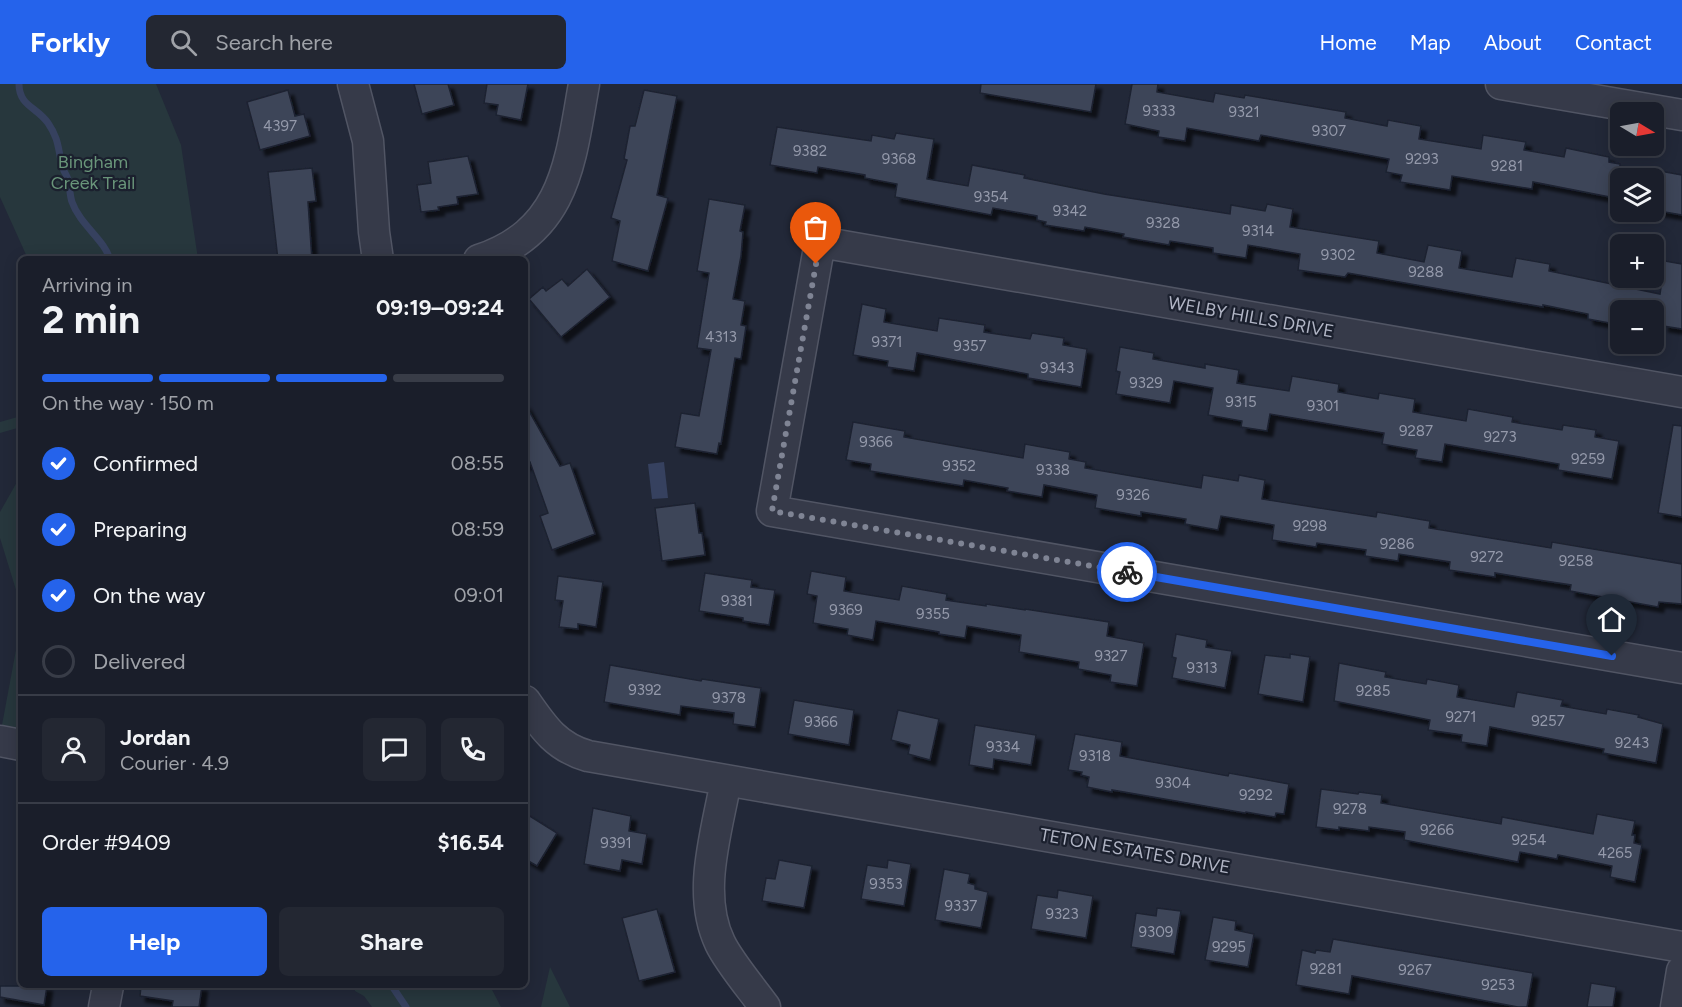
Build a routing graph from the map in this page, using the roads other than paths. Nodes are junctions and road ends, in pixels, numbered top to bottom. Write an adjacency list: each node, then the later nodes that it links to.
1 (353, 84): 5 (street)
2 (584, 84): 6 (street)
3 (1501, 84): 4 (street)
4 (1682, 115)
5 (377, 256)
6 (488, 256)
7 (1682, 392): 8 (street, WELBY HILLS DRIVE)
8 (1682, 668)
9 (528, 705): 12 (street, TETON ESTATES DRIVE)
10 (0, 741): 11 (street)
11 (18, 744)
12 (726, 780): 13 (street, TETON ESTATES DRIVE); 17 (street)
13 (1682, 947)
14 (1682, 971): 18 (street)
15 (108, 988): 16 (street)
16 (104, 1007)
17 (765, 1007)
18 (1676, 1007)

